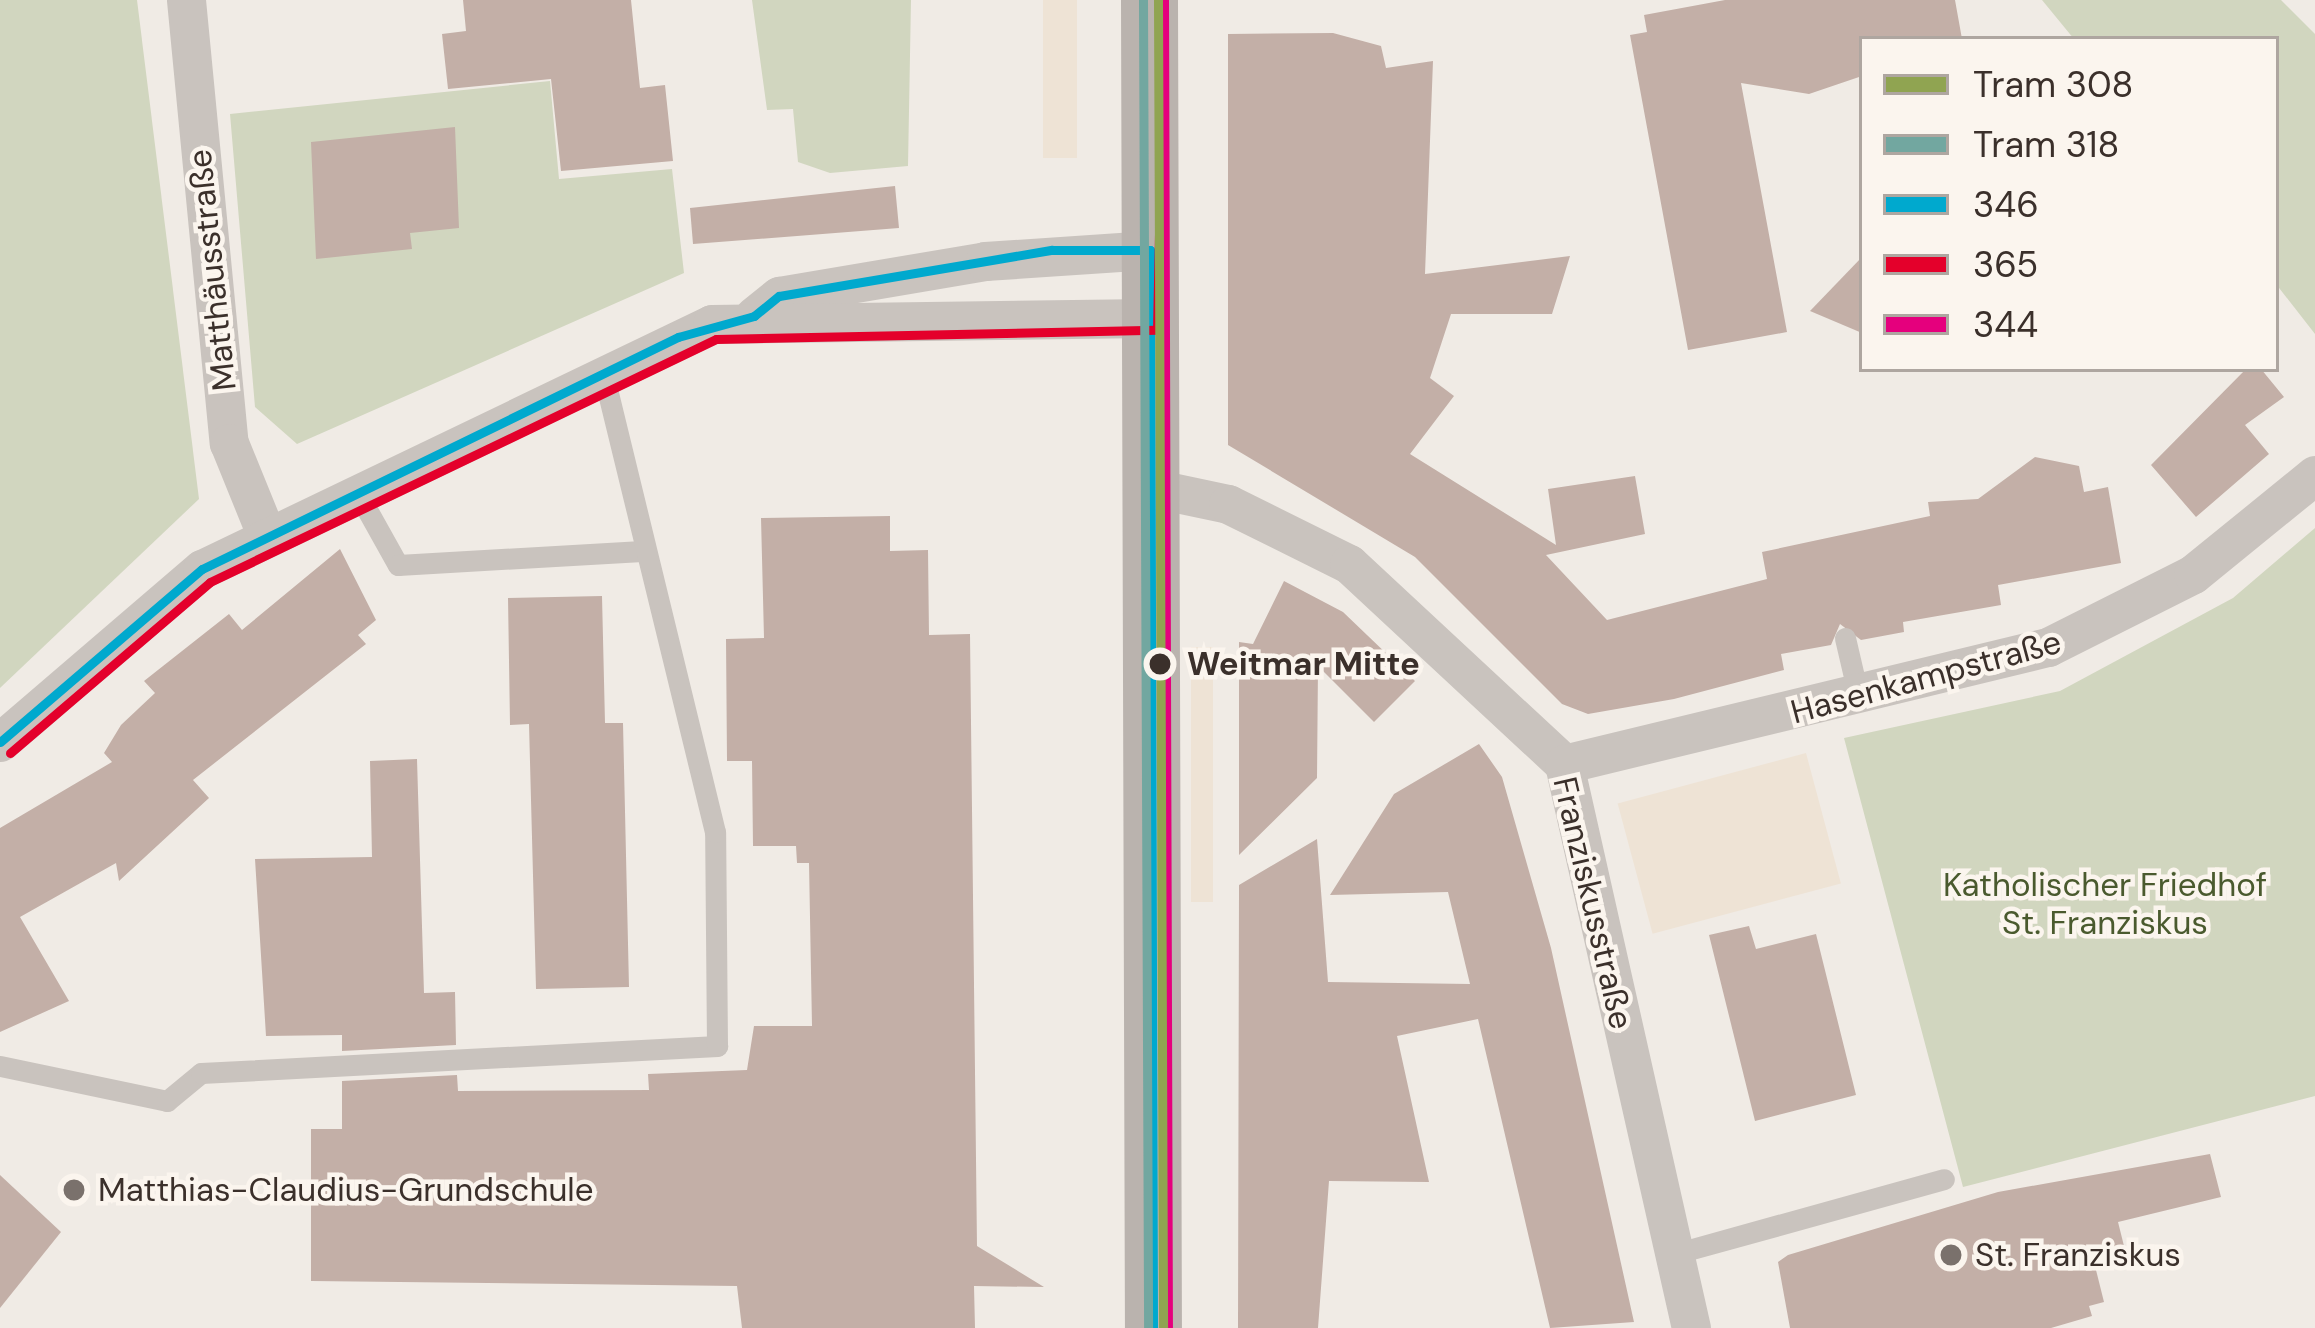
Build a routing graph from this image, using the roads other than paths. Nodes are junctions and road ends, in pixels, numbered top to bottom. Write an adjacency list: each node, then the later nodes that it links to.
1 (186, 0): 10 (street, Matthäusstraße)
2 (1149, 0): 3 (main road)
3 (1150, 250): 4 (street); 5 (main road)
4 (754, 316): 5 (street); 6 (street)
5 (1149, 318): 8 (main road)
6 (602, 370): 9 (street); 11 (lane)
7 (2315, 475): 13 (street, Hasenkampstraße)
8 (1148, 488): 15 (street, Franziskusstraße); 19 (main road)
9 (356, 490): 10 (street); 11 (lane)
10 (266, 534): 14 (street)
11 (638, 551): 16 (lane)
12 (1845, 638): 13 (lane)
13 (1859, 698): 15 (street, Hasenkampstraße)
14 (0, 742)
15 (1564, 764): 18 (street, Franziskusstraße)
16 (0, 1066)
17 (1944, 1179): 18 (lane)
18 (1674, 1255): 20 (street, Franziskusstraße)
19 (1153, 1328)
20 (1691, 1328)

